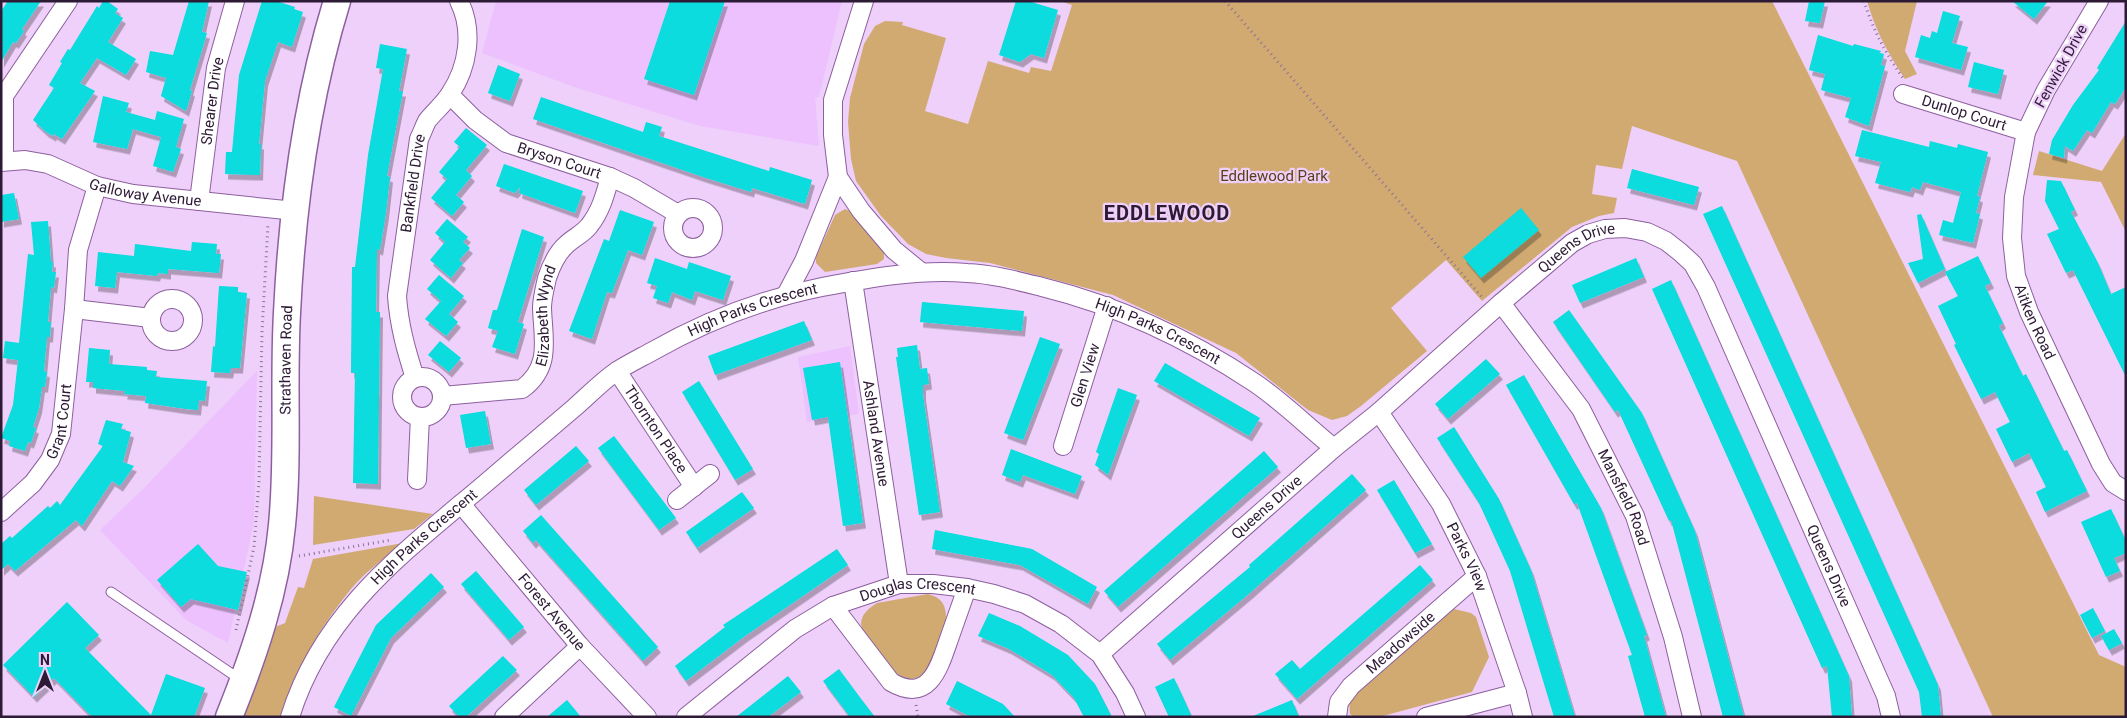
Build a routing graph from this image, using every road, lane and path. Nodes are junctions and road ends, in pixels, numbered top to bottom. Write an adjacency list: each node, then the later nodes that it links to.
1 (68, 1): 12 (street)
2 (235, 1): 16 (street, Shearer Drive)
3 (337, 1): 18 (main road, Strathaven Road)
4 (459, 1): 10 (street, Bankfield Drive)
5 (864, 1): 14 (street)
6 (1225, 1): 24 (path)
7 (1864, 1): 9 (path)
8 (2099, 1): 11 (street, Fenwick Drive)
9 (1903, 94): 11 (street, Dunlop Court)
10 (450, 95): 13 (street, Bryson Court); 28 (street, Bankfield Drive)
11 (2026, 132): 37 (street, Aitken Road)
12 (3, 161): 15 (street, Galloway Avenue)
13 (610, 177): 19 (street, Bryson Court); 29 (street, Elizabeth Wynd)
14 (838, 177): 20 (street); 22 (street)
15 (97, 186): 16 (street, Galloway Avenue); 25 (street, Grant Court)
16 (199, 201): 17 (street, Galloway Avenue)
17 (269, 208): 18 (street, Galloway Avenue); 50 (path)
18 (295, 211): 42 (main road, Strathaven Road)
19 (678, 214)
20 (921, 272): 21 (street, High Parks Crescent); 23 (street, High Parks Crescent)
21 (853, 281): 22 (street, High Parks Crescent); 44 (street, Ashland Avenue)
22 (786, 294): 27 (street, High Parks Crescent)
23 (1107, 306): 32 (street, Glen View); 33 (street, High Parks Crescent)
24 (1497, 307): 30 (street, Queens Drive); 61 (street, Mansfield Road); 62 (street, Queens Drive)
25 (74, 309): 26 (street); 40 (street, Grant Court)
26 (151, 318)
27 (617, 371): 36 (street, Thornton Place); 39 (street, High Parks Crescent)
28 (415, 378): 29 (street); 31 (street)
29 (442, 396): 31 (street)
30 (1378, 412): 33 (street, Queens Drive); 43 (street, Parks View)
31 (420, 418): 35 (street)
32 (1063, 446)
33 (1334, 448): 49 (street, Queens Drive)
34 (710, 474): 36 (street, Thornton Place)
35 (417, 480)
36 (694, 487): 38 (street, Thornton Place)
37 (2126, 491)
38 (677, 500)
39 (461, 504): 41 (street, High Parks Crescent); 48 (street, Forest Avenue)
40 (1, 512)
41 (426, 534): 42 (path); 53 (street, High Parks Crescent)
42 (276, 560): 50 (main road, Strathaven Road)
43 (1477, 576): 51 (street, Parks View); 58 (street, Meadowside)
44 (900, 584): 45 (street, Douglas Crescent); 47 (street, Douglas Crescent)
45 (967, 588): 47 (street); 49 (street, Douglas Crescent)
46 (111, 592): 50 (lane)
47 (833, 606): 56 (street, Douglas Crescent)
48 (580, 646): 54 (street); 55 (street, Forest Avenue)
49 (1100, 654): 57 (street, Douglas Crescent)
50 (234, 675): 52 (main road, Strathaven Road)
51 (1517, 693): 59 (street); 60 (street, Parks View)
52 (230, 717)
53 (290, 717)
54 (504, 717)
55 (647, 717)
56 (686, 717)
57 (1136, 717)
58 (1337, 717)
59 (1426, 717)
60 (1523, 717)
61 (1692, 717)
62 (1891, 717)

